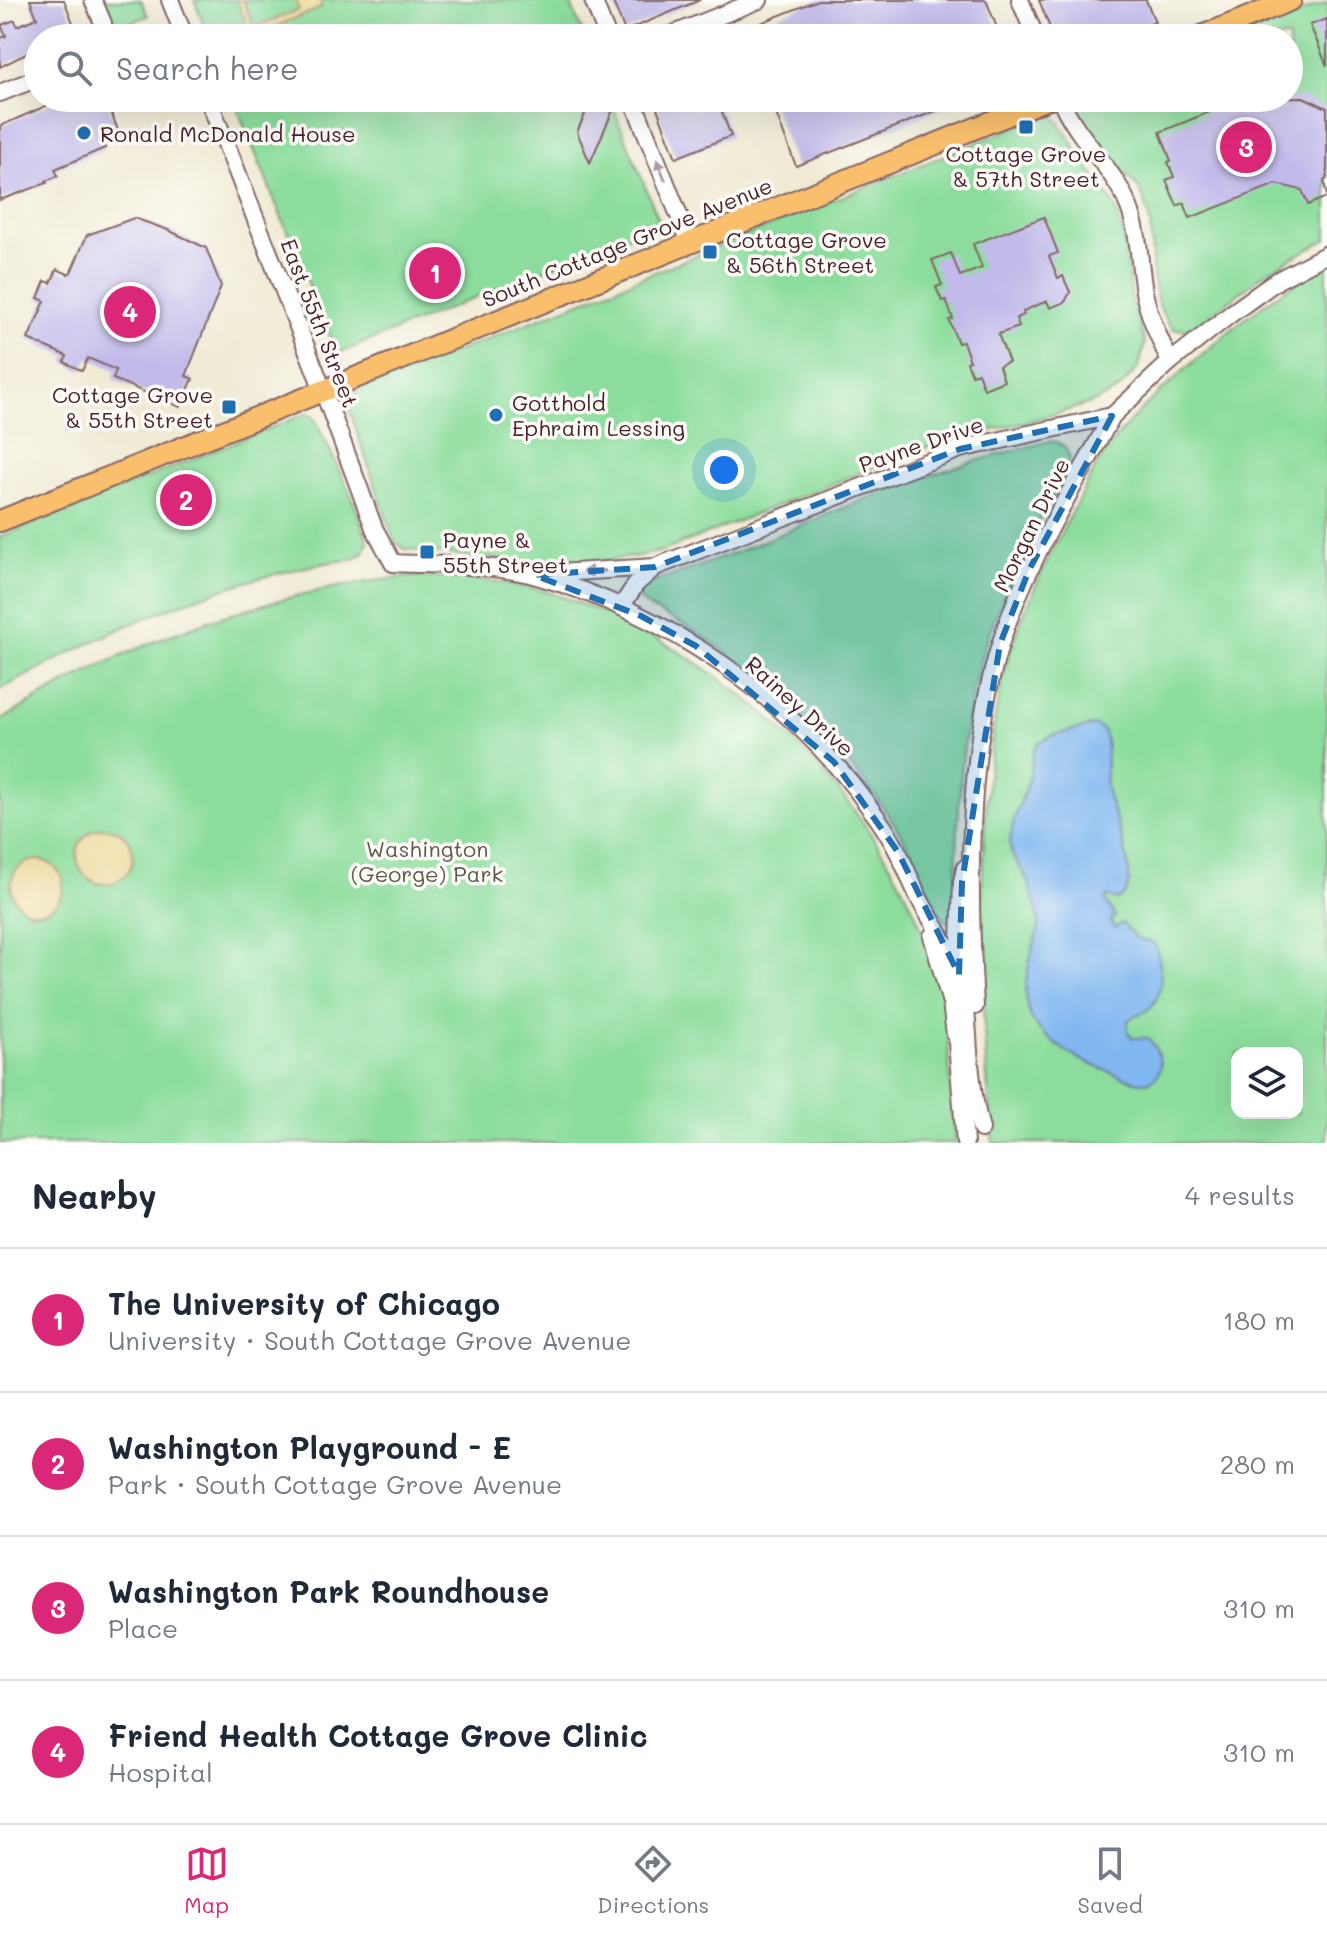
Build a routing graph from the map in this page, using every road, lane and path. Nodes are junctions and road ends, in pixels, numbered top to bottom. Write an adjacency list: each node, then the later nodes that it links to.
1 (93, 0): 7 (street)
2 (170, 0): 8 (street)
3 (593, 0): 9 (street)
4 (759, 0): 10 (street)
5 (1020, 0): 11 (street)
6 (1291, 0): 12 (main road)
7 (103, 24)
8 (179, 24)
9 (602, 24)
10 (699, 24)
11 (1030, 24)
12 (1232, 24)
13 (24, 84): 14 (street)
14 (0, 93)
15 (214, 112): 22 (street, East 55th Street)
16 (638, 112): 19 (street, one-way to 16)
17 (1015, 112): 19 (main road, South Cottage Grove Avenue)
18 (1065, 112): 21 (street)
19 (690, 243): 22 (main road, South Cottage Grove Avenue)
20 (1327, 254): 21 (street)
21 (1170, 362): 23 (street)
22 (323, 390): 24 (main road, South Cottage Grove Avenue); 25 (street, East 55th Street)
23 (1112, 416): 26 (street, Payne Drive); 30 (street, Morgan Drive)
24 (0, 521)
25 (393, 563): 27 (street, Payne Drive)
26 (655, 567): 27 (street, Payne Drive, one-way to 27); 29 (street)
27 (534, 575): 28 (street, Payne Drive)
28 (584, 591): 29 (street, Rainey Drive)
29 (621, 607): 31 (street, Rainey Drive)
30 (971, 847): 32 (street, Morgan Drive); 34 (street, Morgan Drive)
31 (928, 915): 32 (street, Rainey Drive); 33 (street, Rainey Drive)
32 (959, 975): 33 (street, Morgan Drive); 34 (street)
33 (957, 1042): 35 (street, Morgan Drive)
34 (982, 1136)
35 (965, 1143)

